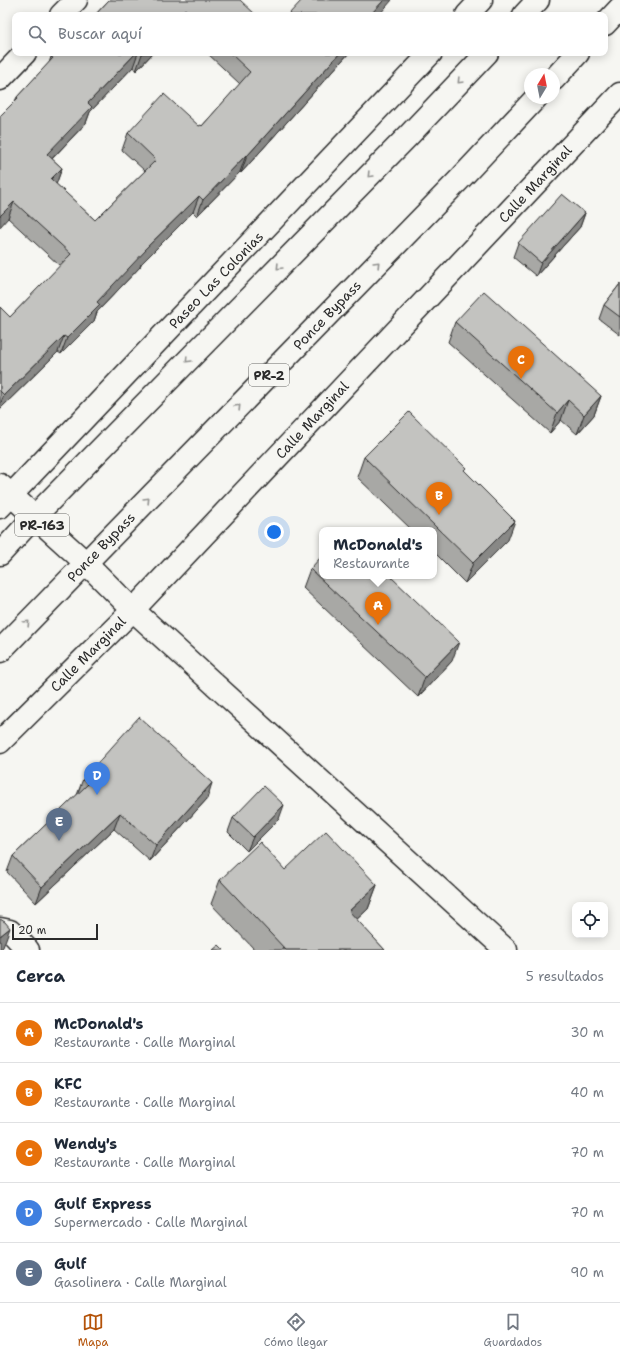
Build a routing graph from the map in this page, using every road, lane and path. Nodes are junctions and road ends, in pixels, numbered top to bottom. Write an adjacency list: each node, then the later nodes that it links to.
1 (76, 0): 5 (main road)
2 (482, 0): 6 (main road)
3 (538, 0): 7 (main road)
4 (620, 8): 8 (main road)
5 (64, 12)
6 (470, 12)
7 (527, 12)
8 (608, 21)
9 (22, 56): 14 (main road)
10 (428, 56): 17 (main road, Paseo Las Colonias)
11 (484, 56): 18 (main road, one-way to 18)
12 (575, 56): 13 (main road)
13 (560, 73)
14 (0, 79)
15 (620, 94): 21 (main road, Calle Marginal)
16 (530, 104): 20 (main road, Ponce Bypass / PR-2, one-way to 16)
17 (4, 496): 18 (main road, PR-163)
18 (34, 517): 19 (main road); 20 (main road, PR-163)
19 (0, 554)
20 (86, 563): 21 (main road); 22 (main road, Ponce Bypass / PR-2, one-way to 20)
21 (132, 610): 23 (main road, Calle Marginal); 26 (main road)
22 (0, 651)
23 (0, 742)
24 (0, 929): 25 (main road)
25 (28, 950)
26 (506, 950)

